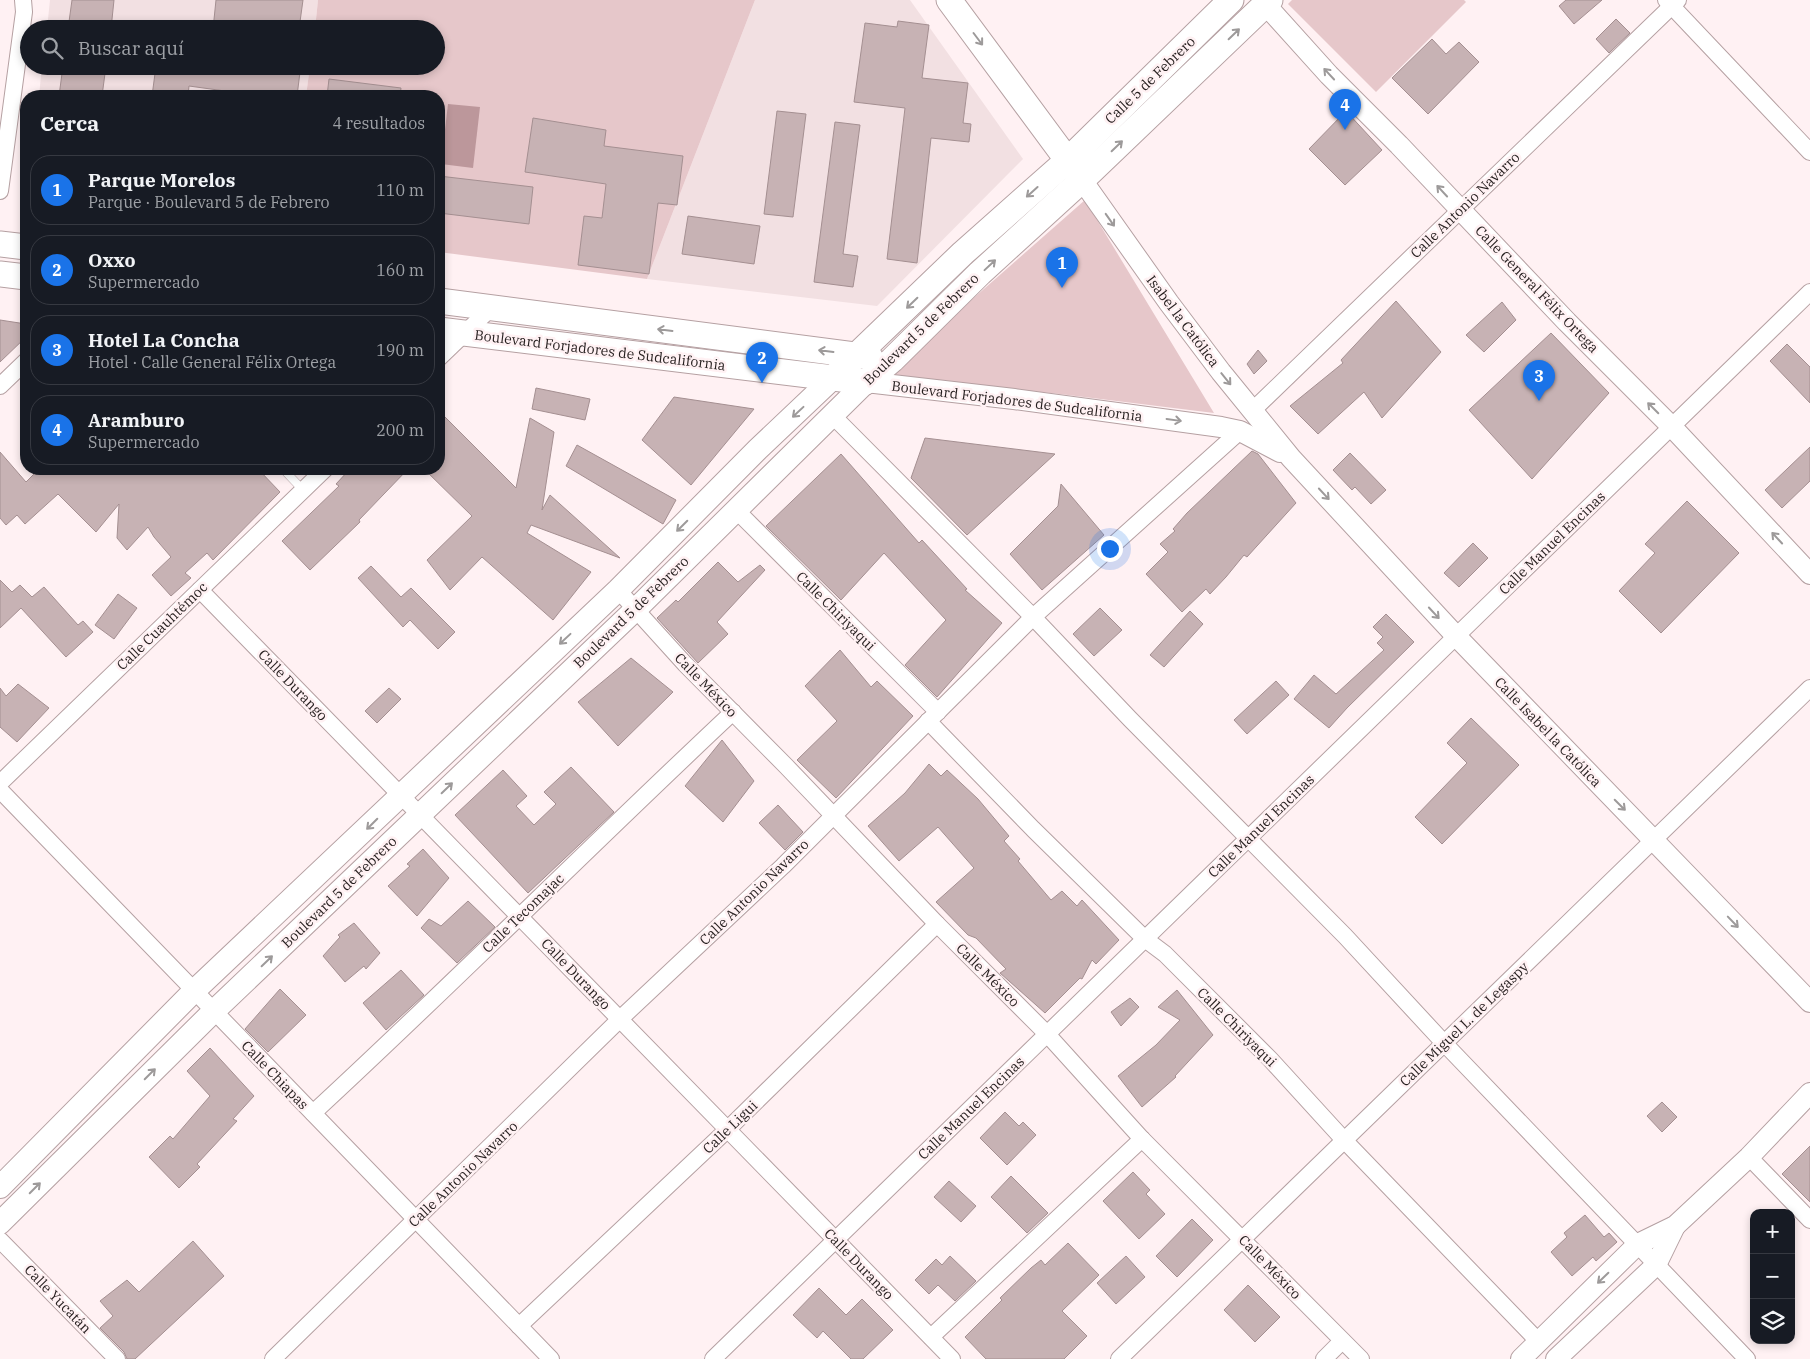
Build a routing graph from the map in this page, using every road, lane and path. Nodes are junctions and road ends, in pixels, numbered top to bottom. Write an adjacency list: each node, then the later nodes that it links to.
1 (23, 0): 6 (street)
2 (949, 0): 9 (main road, one-way to 9)
3 (1231, 0): 9 (main road, Calle 5 de Febrero)
4 (1265, 1): 9 (main road, Boulevard 5 de Febrero, one-way to 4); 11 (street, Calle General Félix Ortega, one-way to 4)
5 (1672, 2): 8 (street); 11 (street, Calle Antonio Navarro)
6 (23, 20)
7 (20, 42): 10 (street)
8 (1810, 152)
9 (1075, 170): 22 (main road, Boulevard 5 de Febrero, one-way to 22); 23 (main road, Boulevard 5 de Febrero, one-way to 9); 28 (street, Isabel la Católica, one-way to 28)
10 (0, 191)
11 (1460, 210): 28 (street, Calle Antonio Navarro); 30 (street, Calle General Félix Ortega, one-way to 11)
12 (0, 244): 13 (main road)
13 (20, 247)
14 (0, 274): 15 (main road)
15 (20, 276)
16 (1810, 292): 30 (street, Calle Manuel Encinas)
17 (445, 302): 18 (main road, Boulevard Forjadores de Sudcalifornia)
18 (491, 308): 20 (street); 22 (main road, Boulevard Forjadores de Sudcalifornia, one-way to 18)
19 (445, 331): 20 (main road, Boulevard Forjadores de Sudcalifornia)
20 (464, 334): 21 (street); 25 (main road, Boulevard Forjadores de Sudcalifornia)
21 (445, 352)
22 (858, 356): 23 (main road, Boulevard Forjadores de Sudcalifornia); 25 (main road, Boulevard 5 de Febrero)
23 (892, 360): 26 (main road, Boulevard 5 de Febrero)
24 (20, 367): 27 (street)
25 (833, 378): 26 (main road, Boulevard Forjadores de Sudcalifornia); 39 (main road, Boulevard 5 de Febrero, one-way to 39)
26 (866, 382): 29 (main road, Boulevard 5 de Febrero); 31 (street, Boulevard Forjadores de Sudcalifornia, one-way to 31)
27 (0, 386)
28 (1252, 411): 32 (street, Isabel la Católica)
29 (832, 415): 36 (main road, Boulevard 5 de Febrero); 41 (street)
30 (1672, 427): 37 (street, Calle General Félix Ortega, one-way to 30); 42 (street, Calle Manuel Encinas)
31 (1240, 431): 32 (street, Boulevard Forjadores de Sudcalifornia); 41 (street, Calle Antonio Navarro)
32 (1291, 458): 42 (street, Calle Isabel la Católica, one-way to 42)
33 (288, 475): 35 (lane)
34 (319, 475): 35 (street, Calle Cuauhtémoc)
35 (303, 490): 38 (street, Calle Cuauhtémoc)
36 (736, 510): 40 (main road, Boulevard 5 de Febrero); 45 (street, Calle Chiriyaqui)
37 (1810, 574)
38 (200, 590): 46 (street, Calle Cuauhtémoc); 48 (street, Calle Durango)
39 (618, 590): 40 (street, Calle México); 48 (main road, Boulevard 5 de Febrero, one-way to 48)
40 (636, 610): 44 (street, Calle México); 49 (main road, Boulevard 5 de Febrero, one-way to 40)
41 (1033, 617): 45 (street, Calle Antonio Navarro); 51 (street)
42 (1456, 636): 51 (street, Calle Manuel Encinas); 52 (street, Calle Isabel la Católica, one-way to 52)
43 (1810, 688): 52 (street, Calle Miguel L. de Legaspy)
44 (733, 712): 50 (street, Calle México); 53 (street, Calle Tecomajac)
45 (933, 716): 50 (street, Calle Antonio Navarro); 55 (street, Calle Chiriyaqui)
46 (0, 783)
47 (0, 790): 56 (street, Calle Chiapas)
48 (401, 795): 49 (street, Calle Durango); 56 (main road, Boulevard 5 de Febrero, one-way to 56)
49 (420, 815): 53 (street, Calle Durango); 58 (main road, Boulevard 5 de Febrero, one-way to 49)
50 (833, 815): 54 (street, Calle México); 59 (street, Calle Antonio Navarro)
51 (1248, 838): 55 (street, Calle Manuel Encinas); 61 (street)
52 (1654, 839): 57 (street, Calle Isabel la Católica, one-way to 57); 61 (street, Calle Miguel L. de Legaspy)
53 (519, 916): 59 (street, Calle Durango); 63 (street, Calle Tecomajac)
54 (937, 924): 60 (street, Calle México); 64 (street, Calle Ligui)
55 (1145, 938): 60 (street, Calle Manuel Encinas); 66 (street, Calle Chiriyaqui)
56 (194, 991): 58 (street, Calle Chiapas); 68 (main road, Boulevard 5 de Febrero)
57 (1810, 1002)
58 (214, 1011): 63 (street, Calle Chiapas); 71 (main road, Boulevard 5 de Febrero, one-way to 58)
59 (620, 1019): 64 (street, Calle Durango); 69 (street, Calle Antonio Navarro)
60 (1047, 1034): 65 (street, Calle México); 75 (street, Calle Manuel Encinas)
61 (1444, 1043): 66 (street, Calle Miguel L. de Legaspy); 76 (street)
62 (1810, 1093): 67 (street)
63 (313, 1113): 69 (street, Calle Chiapas)
64 (728, 1130): 75 (street, Calle Durango); 78 (street, Calle Ligui)
65 (1142, 1139): 73 (street, Calle México); 79 (street)
66 (1344, 1140): 73 (street, Calle Miguel L. de Legaspy); 81 (street, Calle Chiriyaqui)
67 (1749, 1157): 70 (street); 72 (street)
68 (0, 1187)
69 (416, 1220): 78 (street, Calle Chiapas); 83 (street, Calle Antonio Navarro)
70 (1810, 1220)
71 (0, 1223)
72 (1675, 1226): 76 (street); 77 (street)
73 (1243, 1239): 80 (street, Calle México); 87 (street, Calle Miguel L. de Legaspy)
74 (0, 1240): 82 (street, Calle Yucatán)
75 (836, 1240): 79 (street, Calle Durango); 85 (street, Calle Manuel Encinas)
76 (1638, 1244): 77 (street); 81 (street, one-way to 81)
77 (1656, 1265): 91 (street); 92 (street)
78 (519, 1326): 84 (street, Calle Chiapas)
79 (931, 1338): 86 (street, Calle Durango)
80 (1342, 1341): 88 (street); 89 (street, Calle México)
81 (1538, 1341): 90 (street)
82 (117, 1359)
83 (273, 1359)
84 (551, 1359)
85 (713, 1359)
86 (952, 1359)
87 (1119, 1359)
88 (1324, 1359)
89 (1361, 1359)
90 (1520, 1359)
91 (1556, 1359)
92 (1747, 1359)

